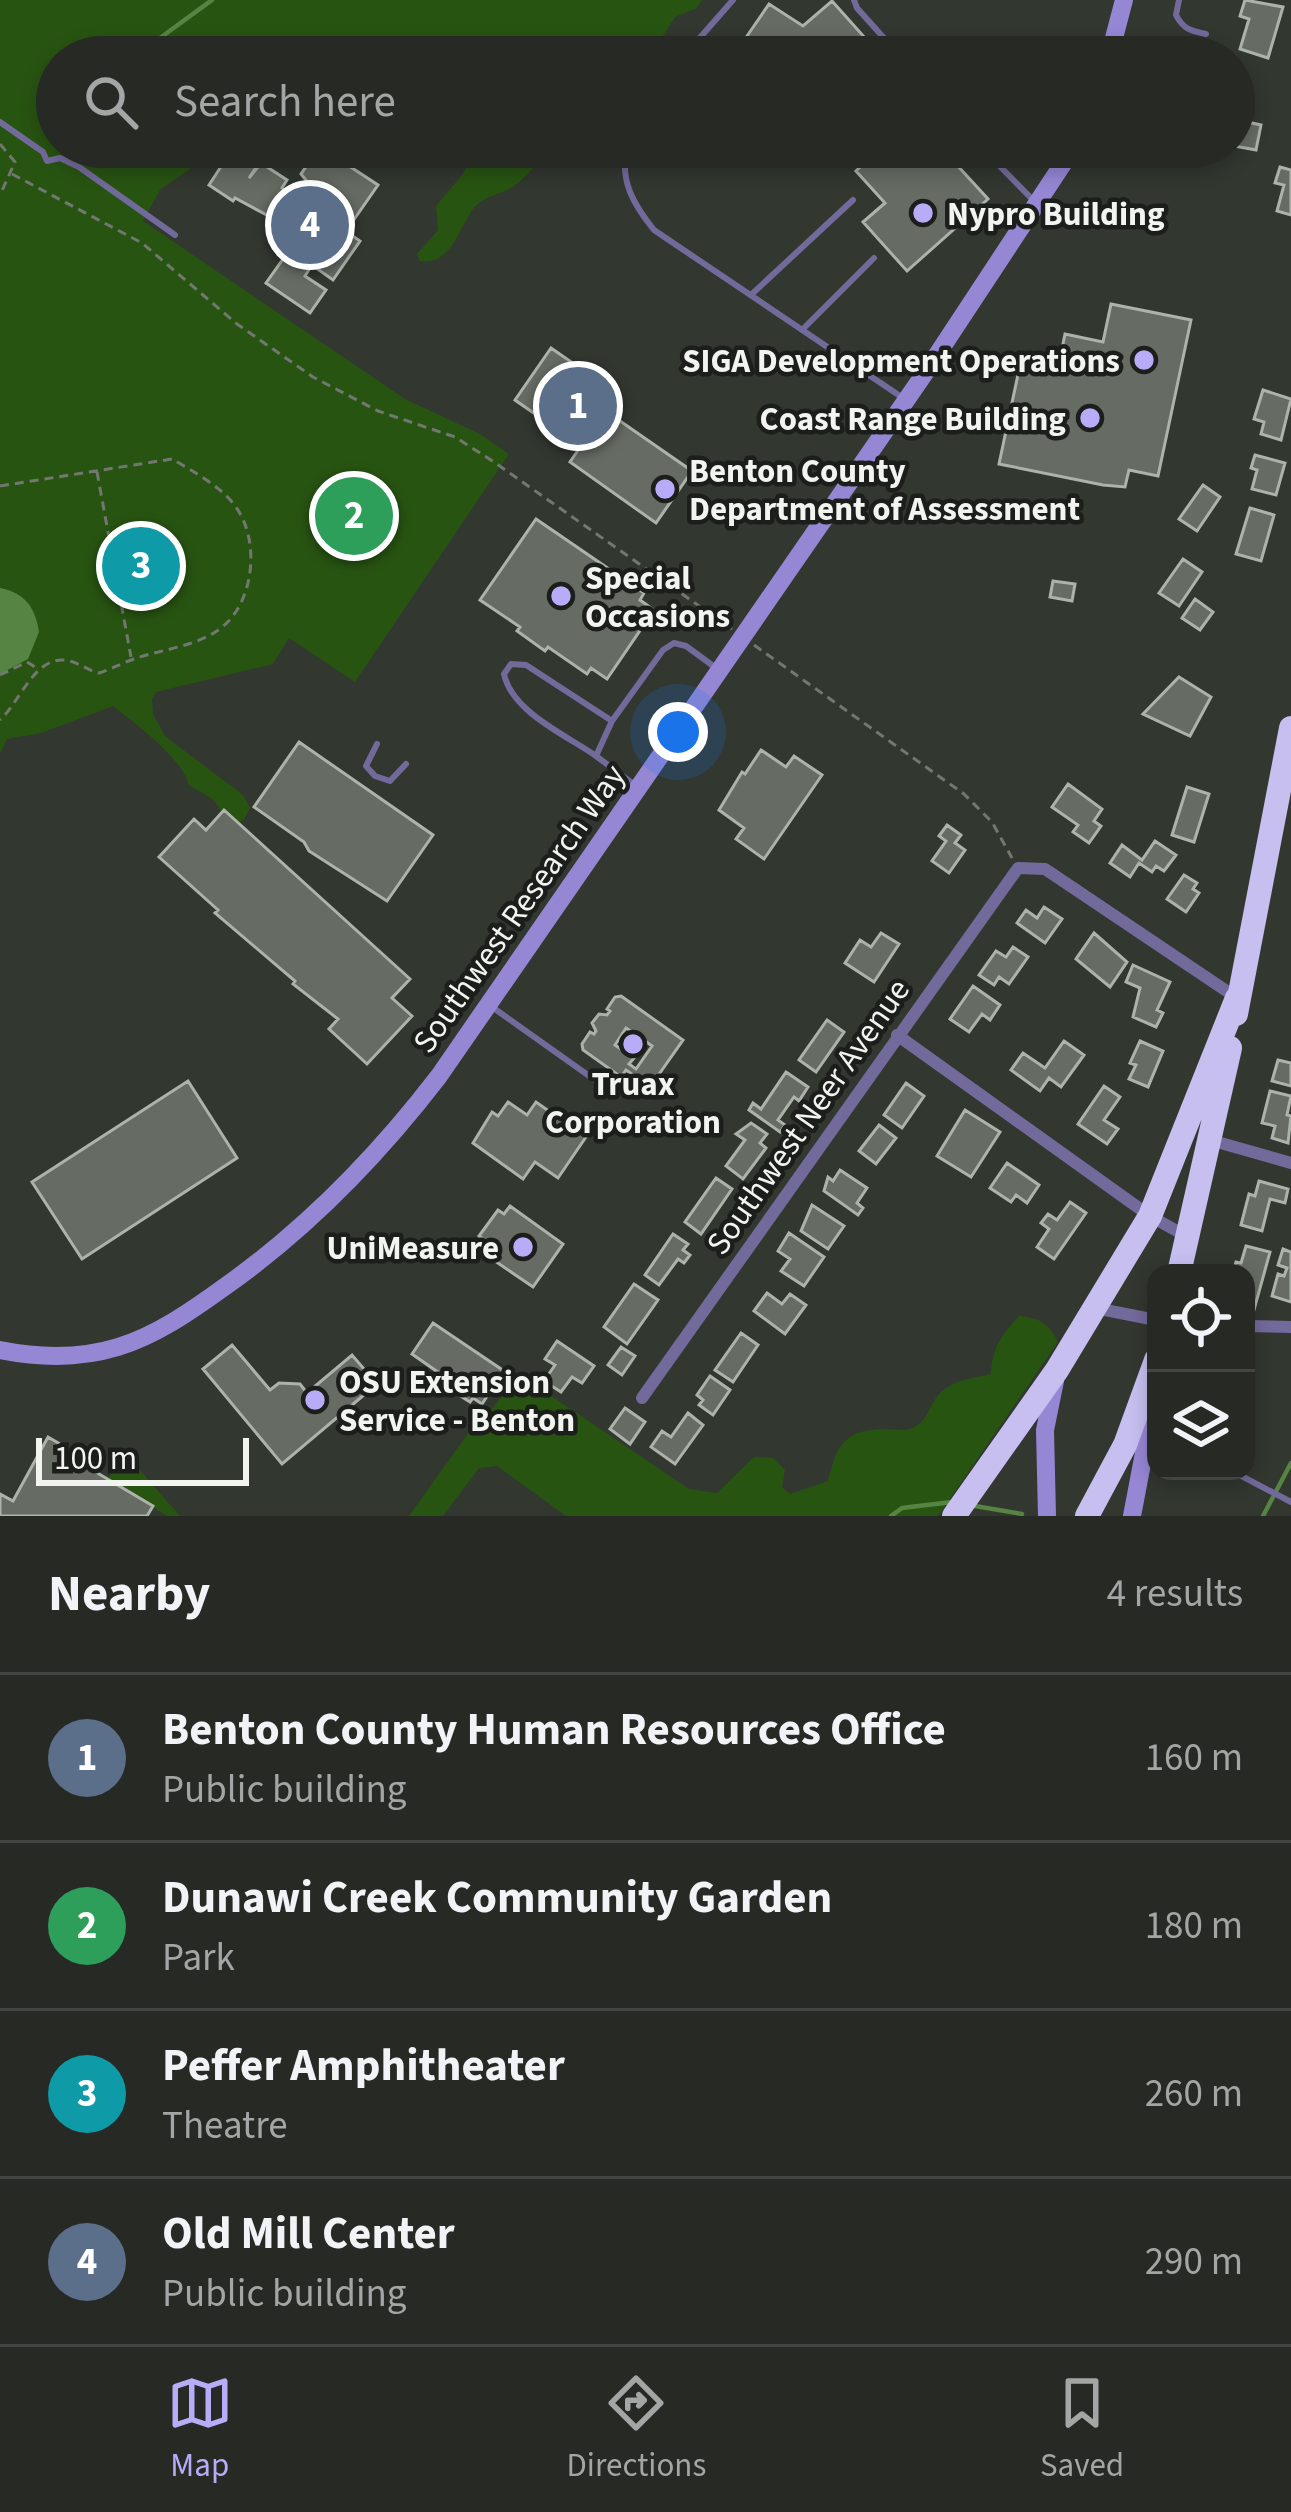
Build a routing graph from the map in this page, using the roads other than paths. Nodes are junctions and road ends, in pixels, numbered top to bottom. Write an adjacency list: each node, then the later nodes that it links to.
1 (733, 0): 6 (lane)
2 (854, 0): 7 (lane)
3 (1124, 0): 8 (street)
4 (1179, 0): 5 (lane)
5 (1206, 34)
6 (701, 36)
7 (882, 36)
8 (1115, 36)
9 (0, 122): 10 (lane)
10 (36, 147)
11 (80, 168): 17 (lane)
12 (626, 168): 19 (lane)
13 (1000, 168): 16 (lane)
14 (1062, 168): 16 (street, Southwest Research Way)
15 (854, 200): 19 (lane)
16 (1040, 205): 21 (street, Southwest Research Way)
17 (175, 235)
18 (874, 258): 20 (lane)
19 (752, 294): 20 (lane)
20 (802, 330): 21 (lane)
21 (906, 400): 22 (street, Southwest Research Way)
22 (719, 670): 23 (lane); 28 (street, Southwest Research Way)
23 (612, 722): 26 (lane); 26 (lane)
24 (1291, 728): 29 (highway)
25 (377, 744): 27 (lane)
26 (596, 756): 28 (lane)
27 (406, 764)
28 (638, 787): 30 (street, Southwest Research Way)
29 (1237, 998): 31 (street, Southwest Neer Avenue); 33 (highway); 35 (highway)
30 (488, 1004): 32 (lane); 42 (street, Southwest Research Way)
31 (897, 1035): 35 (street); 45 (street, Southwest Neer Avenue)
32 (616, 1095)
33 (1210, 1140): 34 (street); 36 (highway)
34 (1291, 1162)
35 (1150, 1216): 36 (street); 38 (highway)
36 (1188, 1237): 37 (highway)
37 (1181, 1264)
38 (1095, 1308): 39 (street); 43 (highway)
39 (1147, 1318)
40 (1255, 1326): 41 (street)
41 (1291, 1327)
42 (0, 1350)
43 (1057, 1370): 49 (highway); 50 (street)
44 (1152, 1372): 51 (highway)
45 (641, 1397)
46 (1147, 1458): 52 (street)
47 (1249, 1480): 48 (lane)
48 (1291, 1502)
49 (954, 1516)
50 (1047, 1516)
51 (1087, 1516)
52 (1132, 1516)

